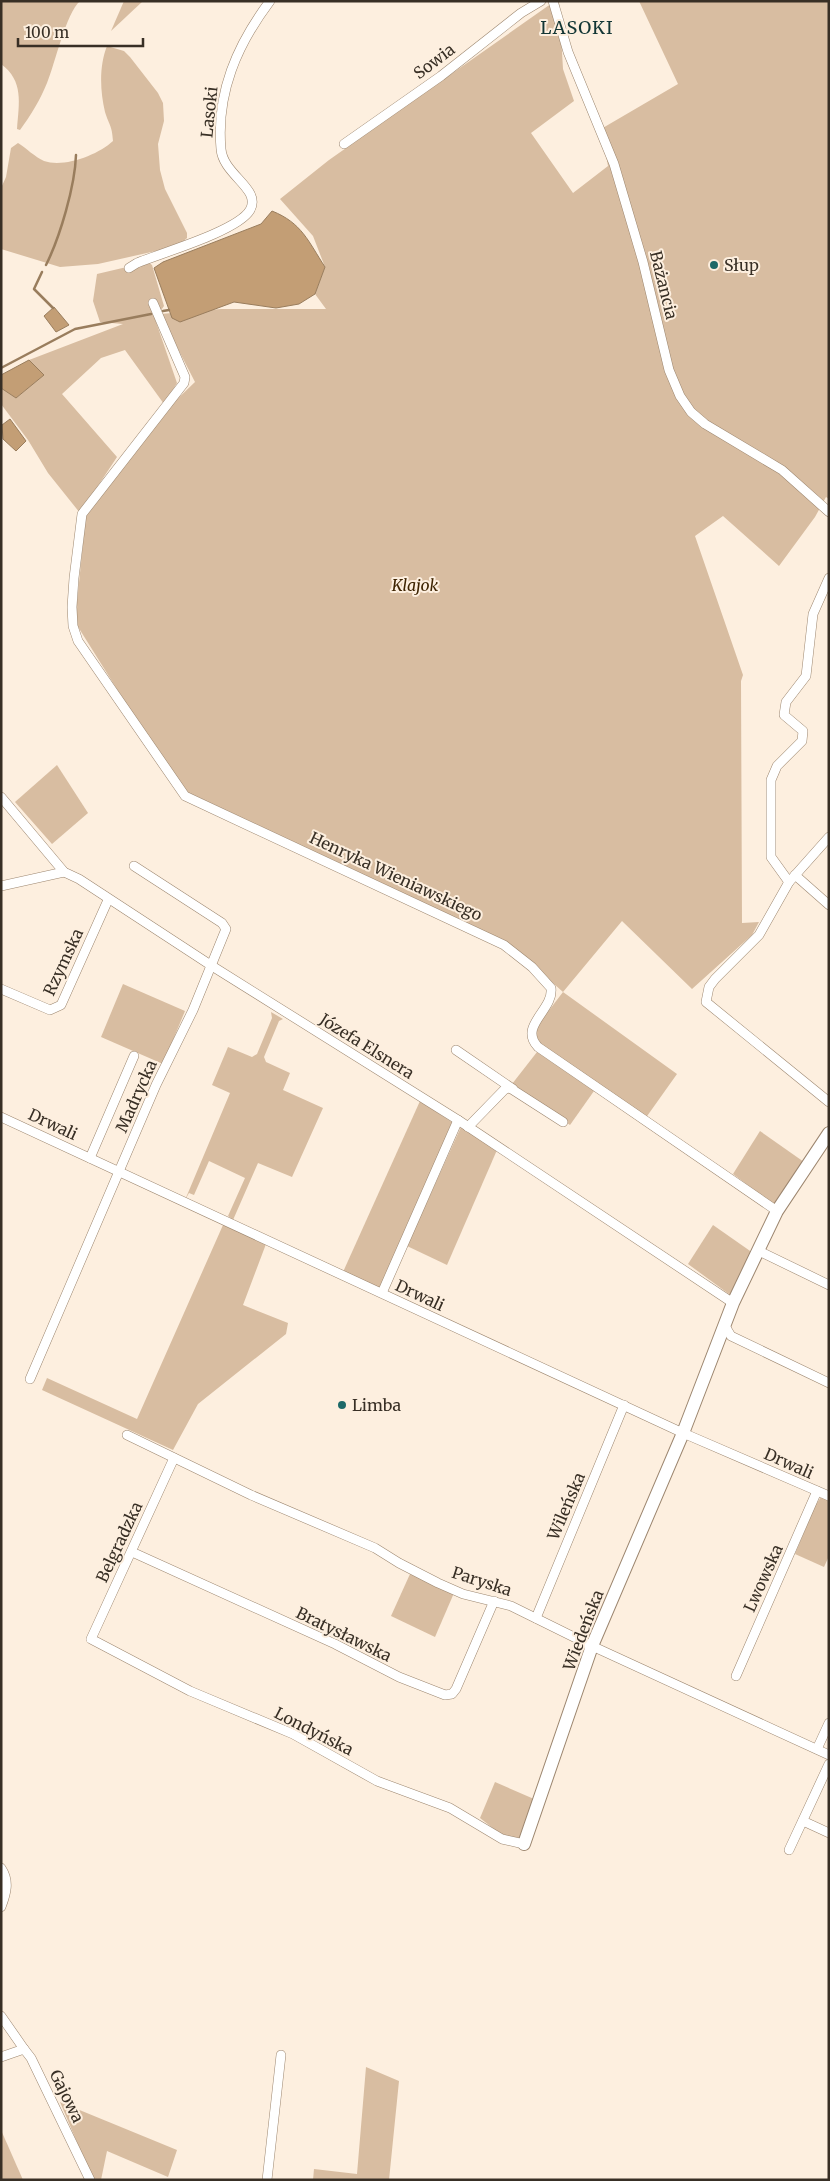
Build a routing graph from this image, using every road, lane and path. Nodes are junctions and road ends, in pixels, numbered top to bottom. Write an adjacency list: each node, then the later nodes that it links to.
1 (270, 1): 5 (street, Lasoki)
2 (541, 1): 4 (street, Sowia)
3 (553, 1): 7 (street, Bażancia)
4 (344, 144)
5 (129, 268)
6 (153, 304): 31 (street, Henryka Wieniawskiego)
7 (829, 512)
8 (829, 578): 14 (street)
9 (1, 797): 12 (street, Józefa Elsnera)
10 (829, 837): 13 (street)
11 (134, 866): 18 (street, Madrycka)
12 (64, 872): 15 (street); 16 (street, Józefa Elsnera)
13 (795, 875): 14 (street); 17 (street)
14 (789, 882): 23 (street)
15 (1, 886)
16 (108, 900): 18 (street, Józefa Elsnera); 19 (street, Rzymska)
17 (829, 905)
18 (212, 966): 25 (street, Józefa Elsnera); 30 (street, Madrycka)
19 (1, 989)
20 (456, 1050): 22 (street)
21 (134, 1056): 29 (street)
22 (513, 1089): 26 (street); 27 (street)
23 (829, 1102)
24 (1, 1116): 29 (street, Drwali)
25 (458, 1120): 27 (street, Józefa Elsnera); 34 (street)
26 (563, 1122)
27 (468, 1127): 35 (street, Józefa Elsnera)
28 (829, 1133): 31 (street)
29 (90, 1158): 30 (street, Drwali)
30 (119, 1172): 34 (street, Drwali); 37 (street, Madrycka)
31 (777, 1210): 32 (street)
32 (759, 1251): 33 (street); 35 (street)
33 (829, 1285)
34 (382, 1293): 39 (street, Drwali)
35 (733, 1303): 36 (street)
36 (724, 1326): 38 (street); 40 (street, Wiedeńska)
37 (30, 1379)
38 (829, 1383)
39 (624, 1405): 40 (street, Drwali); 47 (street, Wileńska)
40 (683, 1433): 43 (street, Drwali); 49 (street, Wiedeńska)
41 (127, 1435): 42 (street, Paryska)
42 (174, 1458): 45 (street, Belgradzka); 46 (street, Paryska)
43 (816, 1491): 44 (street, Drwali); 50 (street, Lwowska)
44 (829, 1496)
45 (132, 1552): 46 (street, Bratysławska); 48 (street, Belgradzka)
46 (494, 1601): 47 (street, Paryska)
47 (536, 1618): 49 (street, Paryska)
48 (91, 1639): 57 (street, Londyńska)
49 (592, 1646): 52 (street, Paryska); 57 (street, Wiedeńska)
50 (736, 1676)
51 (829, 1723): 52 (street)
52 (817, 1749): 53 (street, Paryska)
53 (829, 1755)
54 (829, 1764): 55 (street)
55 (803, 1821): 56 (street); 58 (street)
56 (829, 1833)
57 (524, 1844)
58 (789, 1850)
59 (1, 1868): 60 (street)
60 (1, 1907)
61 (1, 2016): 62 (street, Gajowa)
62 (24, 2049): 64 (street); 65 (street, Gajowa)
63 (281, 2055): 66 (street)
64 (1, 2057)
65 (90, 2180)
66 (267, 2180)

